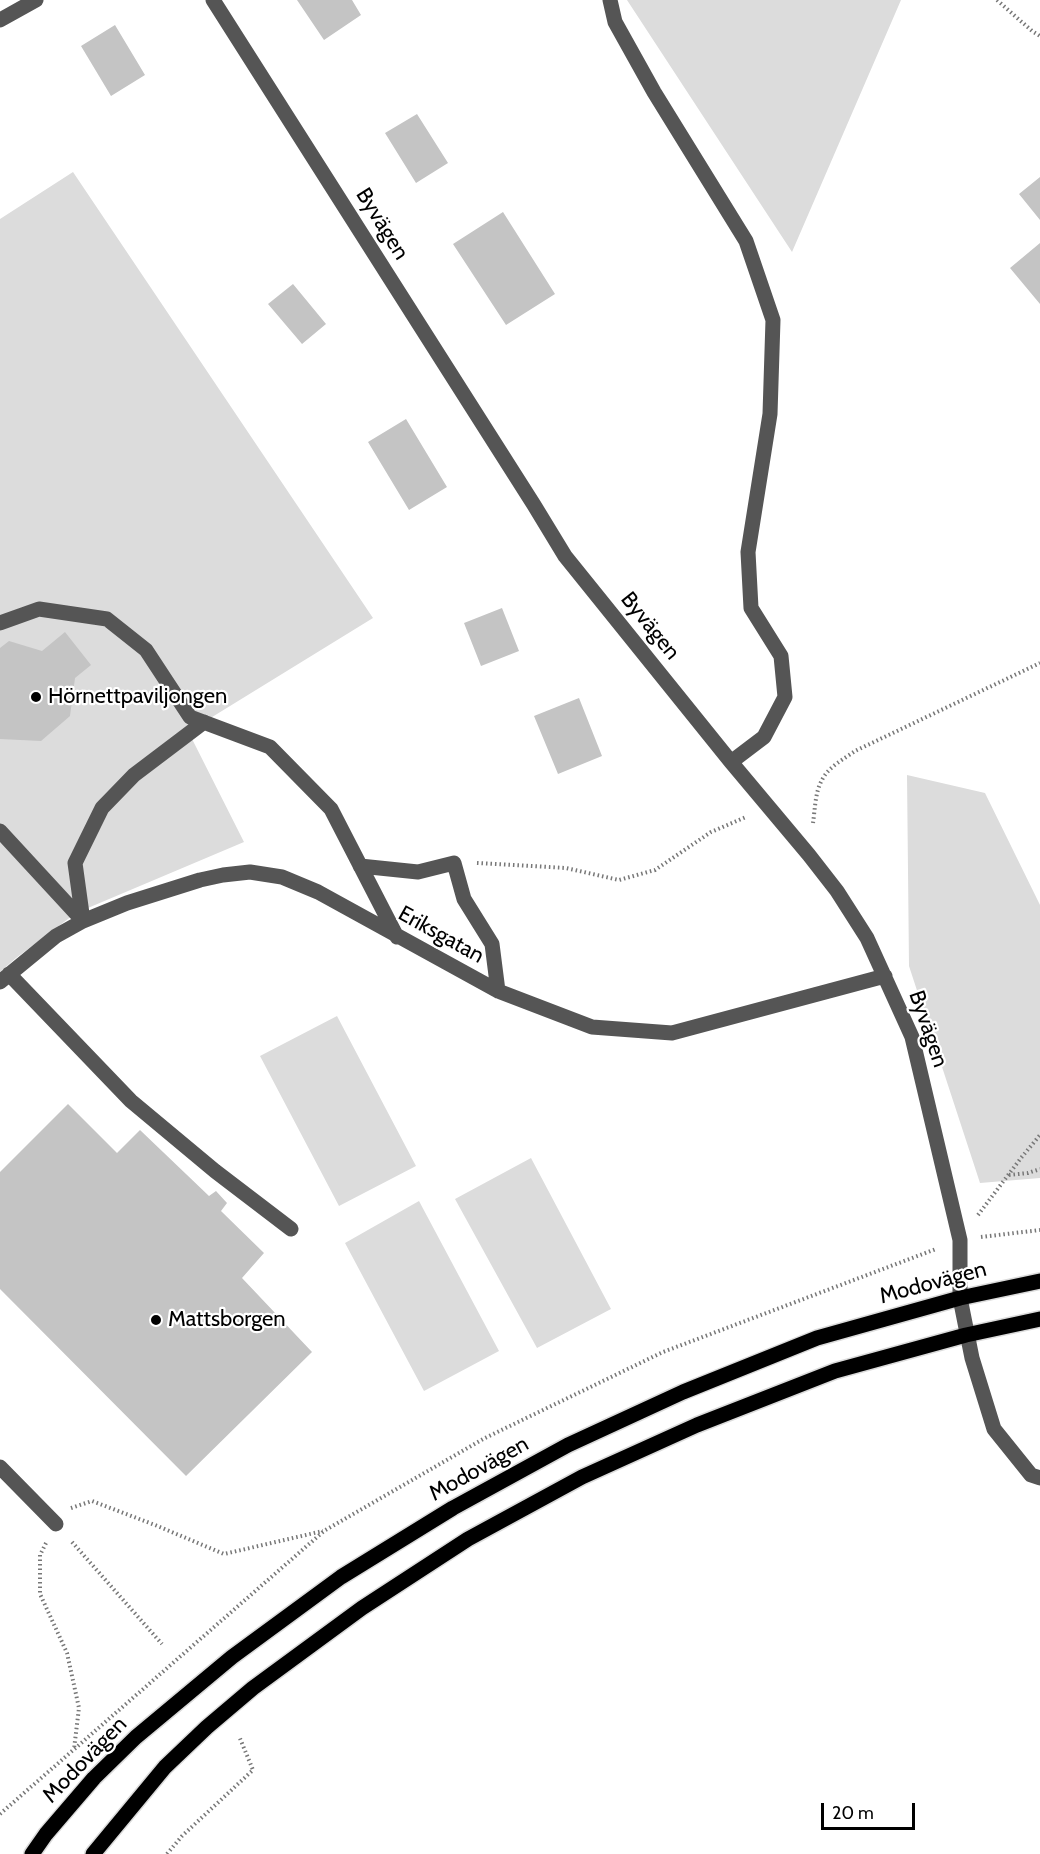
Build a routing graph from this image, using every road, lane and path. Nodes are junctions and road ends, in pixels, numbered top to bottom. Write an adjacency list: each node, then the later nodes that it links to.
1 (36, 0): 5 (street)
2 (213, 0): 10 (street, Byvägen)
3 (610, 0): 10 (street)
4 (997, 0): 6 (path)
5 (0, 20)
6 (1040, 38)
7 (0, 623): 9 (street)
8 (1040, 663): 13 (path)
9 (204, 722): 15 (street); 16 (street)
10 (731, 762): 11 (street, Byvägen)
11 (769, 807): 13 (street, Byvägen); 14 (path)
12 (0, 831): 16 (street)
13 (809, 855): 18 (street, Byvägen)
14 (454, 863): 15 (street); 20 (street)
15 (360, 866): 17 (street)
16 (83, 921): 17 (street, Eriksgatan); 19 (street, Eriksgatan)
17 (397, 937): 20 (street, Eriksgatan)
18 (885, 976): 20 (street, Eriksgatan); 25 (street, Byvägen)
19 (4, 978): 24 (street)
20 (498, 991)
21 (1040, 1136): 23 (path)
22 (1040, 1169): 23 (path)
23 (1008, 1175): 25 (path)
24 (291, 1229)
25 (960, 1240): 27 (street, Byvägen)
26 (1040, 1281): 27 (main road, Modovägen)
27 (961, 1303): 29 (street, Byvägen); 37 (main road, Modovägen)
28 (1040, 1319): 29 (main road)
29 (966, 1335): 31 (street, Byvägen); 38 (main road)
30 (0, 1467): 32 (street)
31 (1040, 1478)
32 (56, 1524): 33 (path); 34 (path); 36 (path)
33 (324, 1531)
34 (162, 1644)
35 (239, 1736): 39 (path)
36 (74, 1749)
37 (32, 1854)
38 (93, 1854)
39 (167, 1854)

